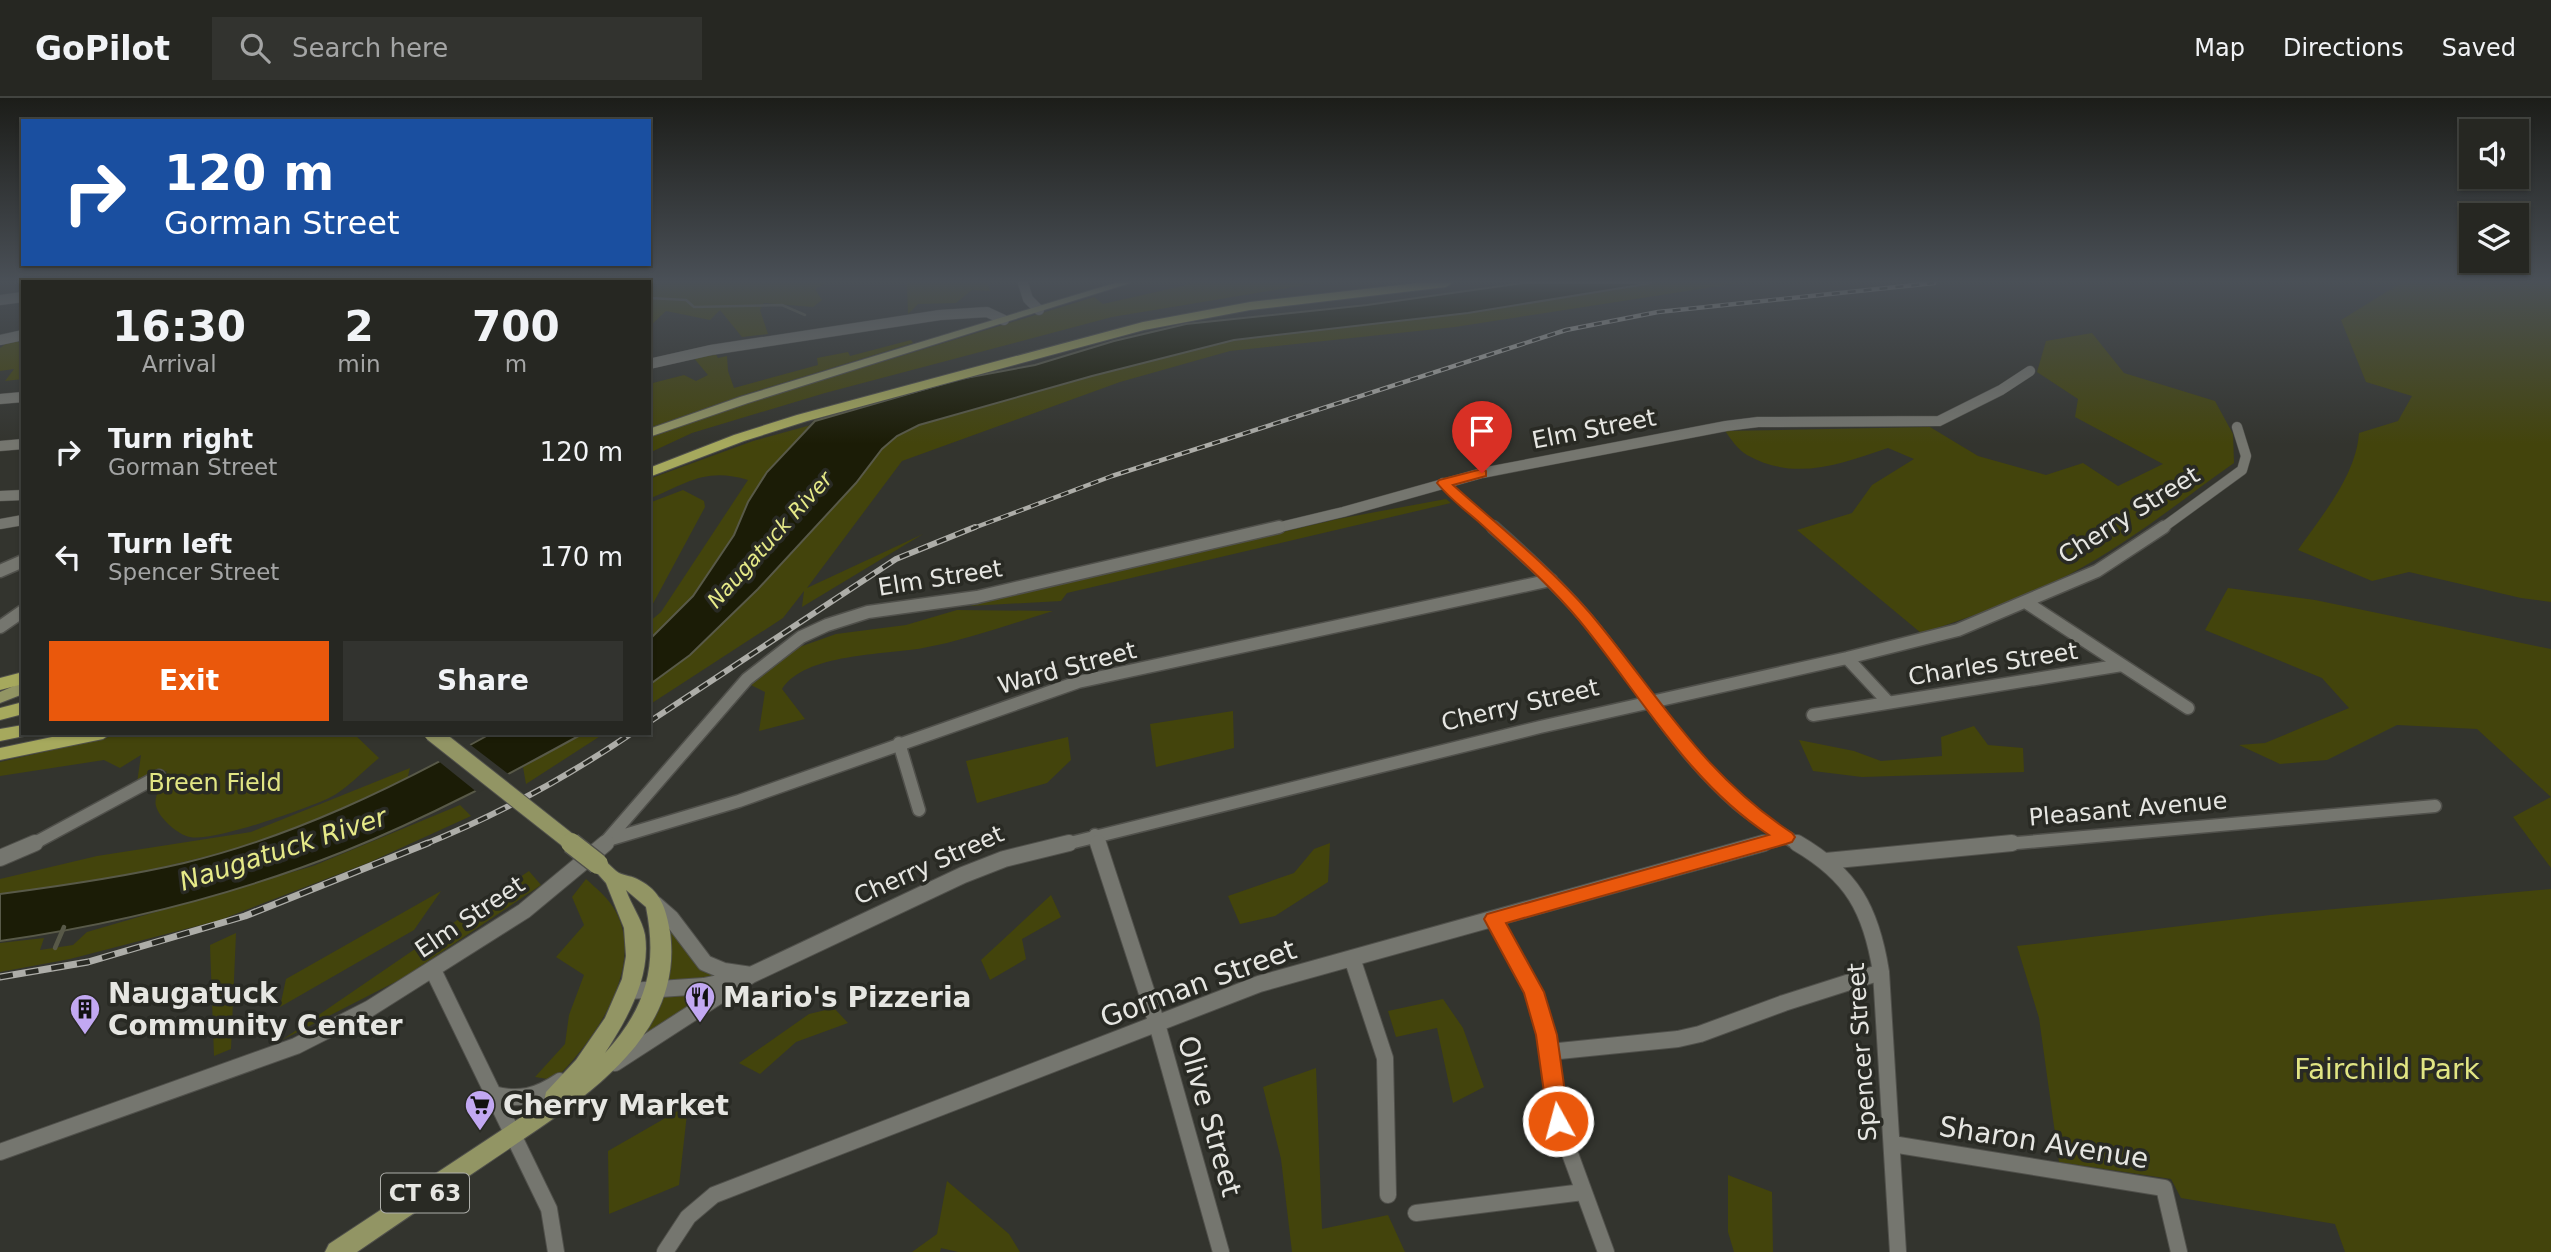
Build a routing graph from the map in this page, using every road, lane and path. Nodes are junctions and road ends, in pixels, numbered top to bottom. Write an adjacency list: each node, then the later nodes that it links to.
1 (797, 337): 5 (street)
2 (948, 337): 10 (main road)
3 (1067, 337): 13 (highway)
4 (1102, 337): 14 (highway)
5 (651, 364)
6 (2030, 371): 15 (street, Elm Street)
7 (21, 397): 8 (street)
8 (0, 400)
9 (2238, 427): 23 (street, Cherry Street)
10 (651, 432)
11 (21, 444): 12 (street)
12 (0, 446)
13 (651, 463)
14 (651, 472)
15 (1443, 483): 22 (street, Spencer Street); 47 (street, Elm Street)
16 (21, 495): 17 (street)
17 (0, 496)
18 (21, 520): 19 (street)
19 (0, 524)
20 (21, 562): 21 (street)
21 (0, 571)
22 (1550, 580): 31 (street, Spencer Street); 40 (street, Ward Street)
23 (2027, 603): 26 (street, Cherry Street); 27 (street)
24 (21, 612): 25 (street)
25 (0, 628)
26 (1847, 658): 31 (street, Cherry Street); 32 (street, Charles Street)
27 (2122, 665): 32 (street, Charles Street); 34 (street)
28 (21, 679): 29 (highway)
29 (0, 684)
30 (21, 689): 33 (main road)
31 (1648, 701): 45 (street, Cherry Street); 46 (street, Spencer Street)
32 (1888, 702): 35 (street)
33 (9, 704)
34 (2188, 708)
35 (1813, 715)
36 (21, 731): 37 (highway)
37 (0, 735)
38 (93, 735): 41 (highway)
39 (435, 735): 50 (main road, Cherry Street / CT 63, bridge)
40 (899, 743): 44 (street); 47 (street, Ward Street)
41 (0, 754)
42 (159, 776): 48 (street)
43 (2435, 806): 49 (street, Pleasant Avenue)
44 (919, 810)
45 (1095, 835): 56 (street, Cherry Street); 59 (street, Olive Street)
46 (1786, 837): 49 (street, Spencer Street); 52 (street, Gorman Street)
47 (608, 841): 54 (street, Elm Street)
48 (0, 858)
49 (1826, 861): 55 (street, Spencer Street)
50 (615, 880): 51 (main road, Cherry Street / CT 63); 58 (main road, Cherry Street / CT 63)
51 (654, 903): 56 (street, Cherry Street); 57 (main road, Cherry Street / CT 63)
52 (1494, 919): 53 (street, Gorman Street); 60 (street)
53 (1352, 958): 59 (street, Gorman Street); 67 (street)
54 (433, 970): 62 (street); 65 (street, Elm Street)
55 (1881, 972): 60 (street); 64 (street, Spencer Street)
56 (751, 975): 57 (street, Cherry Street); 61 (street, Cherry Street)
57 (656, 989): 58 (street, Cherry Street); 61 (main road, Cherry Street / CT 63)
58 (630, 990): 61 (main road, Cherry Street / CT 63)
59 (1157, 1024): 71 (street, Gorman Street); 72 (street, Olive Street)
60 (1549, 1052): 66 (street)
61 (597, 1062): 62 (street); 63 (main road, Cherry Street / CT 63)
62 (493, 1094): 63 (street)
63 (513, 1135): 69 (main road, Cherry Street / CT 63); 70 (street)
64 (1892, 1144): 74 (street, Spencer Street); 75 (street, Sharon Avenue)
65 (0, 1152)
66 (1583, 1192): 68 (street); 73 (street)
67 (1388, 1195)
68 (1416, 1213)
69 (337, 1252)
70 (556, 1252)
71 (665, 1252)
72 (1221, 1252)
73 (1606, 1252)
74 (1898, 1252)
75 (2179, 1252)

